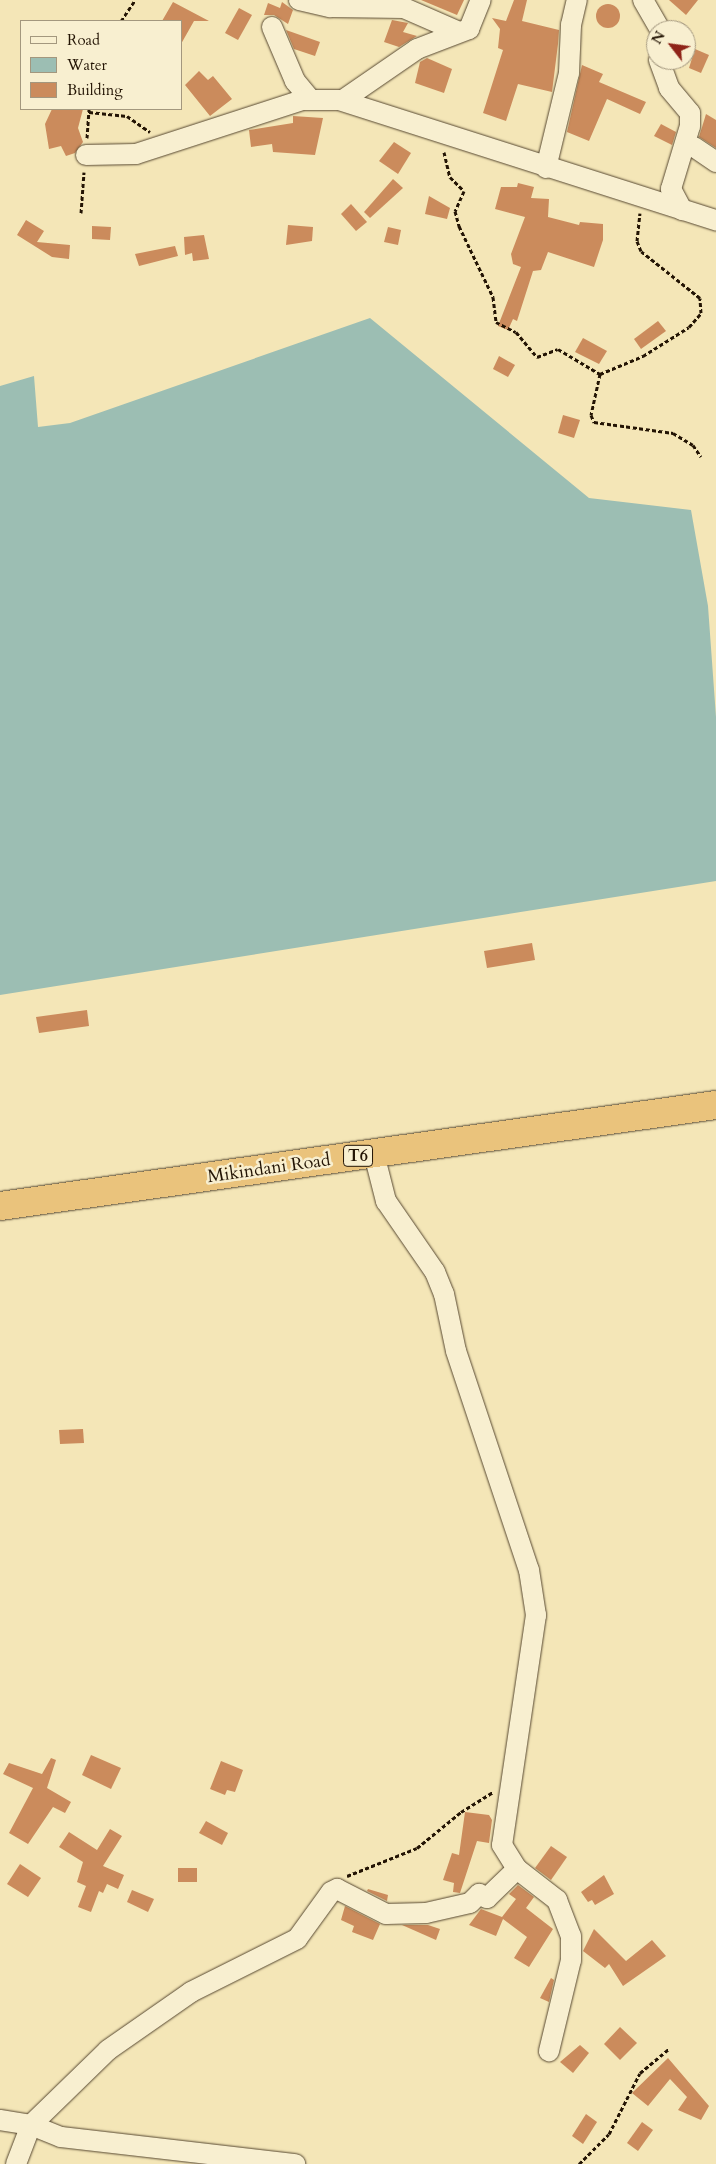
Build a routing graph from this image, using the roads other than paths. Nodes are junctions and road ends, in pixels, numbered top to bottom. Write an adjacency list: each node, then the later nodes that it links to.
1 (299, 0): 7 (street)
2 (481, 0): 7 (street)
3 (577, 0): 14 (street)
4 (643, 0): 5 (street)
5 (654, 20)
6 (272, 27): 9 (street)
7 (458, 32): 10 (street)
8 (663, 70): 15 (street)
9 (310, 99): 10 (street); 12 (street)
10 (343, 100): 14 (street)
11 (694, 147): 13 (street)
12 (86, 155)
13 (716, 162)
14 (546, 168): 15 (street)
15 (682, 210): 16 (street)
16 (716, 220)
17 (716, 1105): 18 (highway, Mikindani Road / T6)
18 (374, 1154): 19 (highway, Mikindani Road / T6); 20 (street)
19 (0, 1206)
20 (517, 1869): 21 (street); 23 (street)
21 (549, 2051)
22 (0, 2120): 23 (street)
23 (31, 2124): 24 (street); 25 (street)
24 (16, 2164)
25 (295, 2164)

